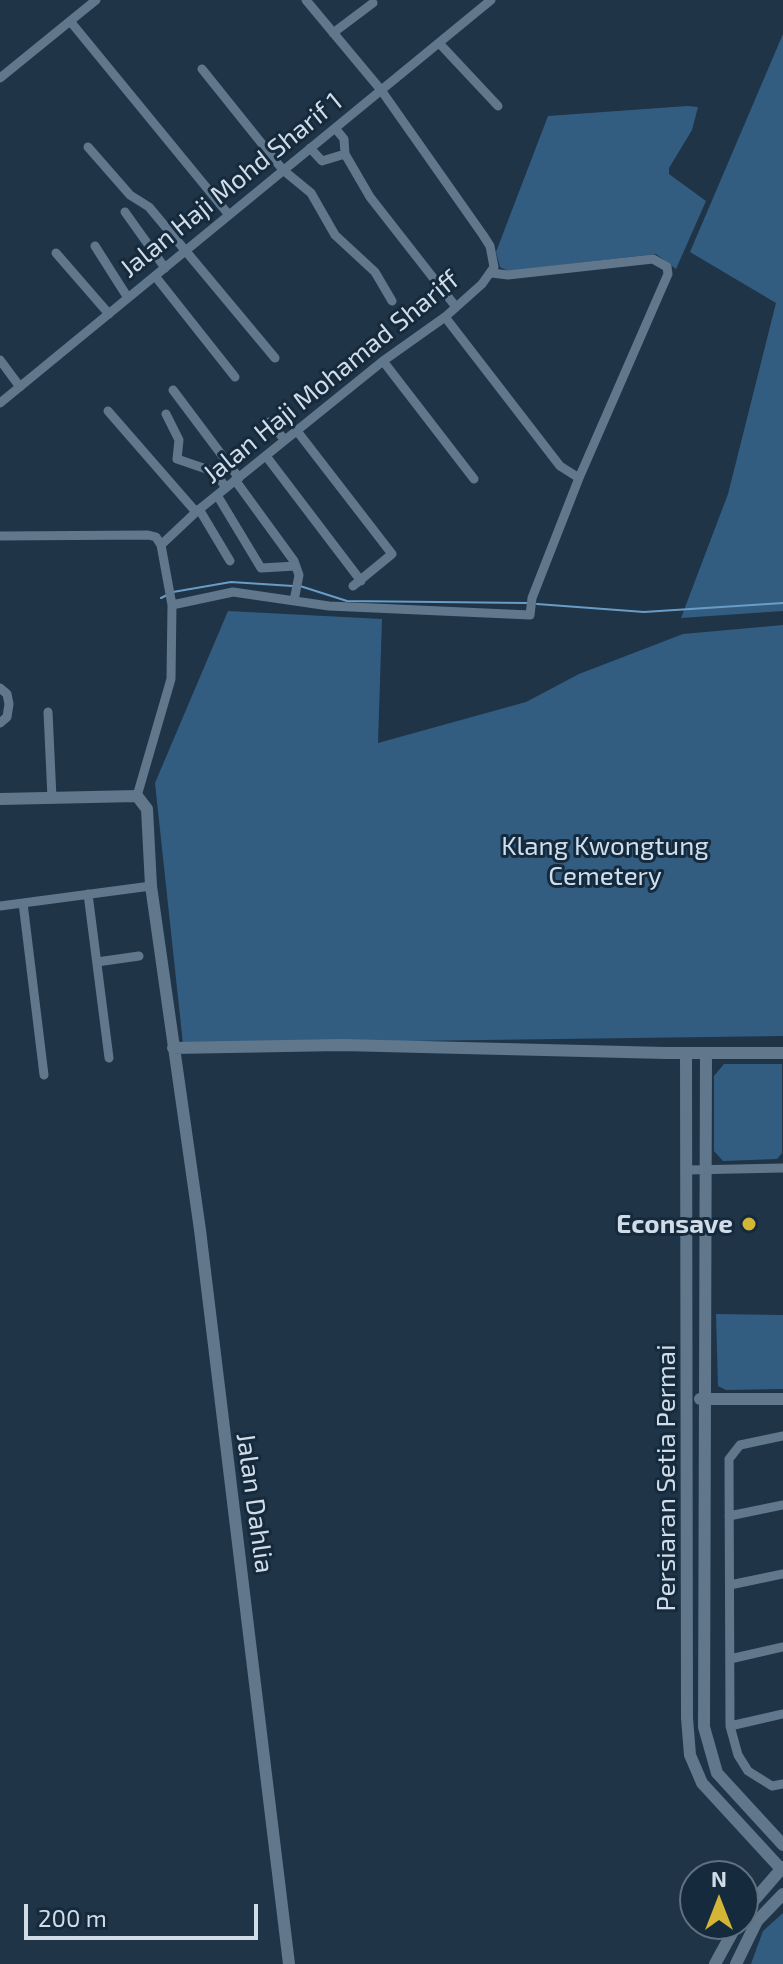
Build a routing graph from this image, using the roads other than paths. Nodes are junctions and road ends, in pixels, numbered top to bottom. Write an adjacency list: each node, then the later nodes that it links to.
1 (96, 0): 5 (street)
2 (306, 0): 6 (street, Jalan Haji Mohamad Shariff)
3 (491, 0): 7 (street, Jalan Haji Mohd Sharif 1)
4 (373, 3): 6 (street)
5 (70, 21): 9 (street); 18 (street)
6 (333, 33): 10 (street, Jalan Haji Mohamad Shariff)
7 (439, 43): 10 (street, Jalan Haji Mohd Sharif 1); 11 (street)
8 (202, 69): 16 (street)
9 (0, 78)
10 (381, 90): 12 (street, Jalan Haji Mohd Sharif 1); 23 (street, Jalan Haji Mohamad Shariff)
11 (498, 106)
12 (335, 128): 14 (street, Jalan Haji Mohd Sharif 1); 15 (street)
13 (88, 147): 20 (street)
14 (310, 148): 15 (street); 16 (street, Jalan Haji Mohd Sharif 1)
15 (345, 154): 27 (street)
16 (283, 170): 18 (street, Jalan Haji Mohd Sharif 1); 26 (street)
17 (125, 212): 22 (street)
18 (229, 215): 20 (street, Jalan Haji Mohd Sharif 1)
19 (95, 246): 25 (street)
20 (186, 251): 22 (street, Jalan Haji Mohd Sharif 1); 30 (street)
21 (56, 253): 28 (street)
22 (165, 268): 24 (street, Jalan Haji Mohd Sharif 1)
23 (492, 273): 27 (street, Jalan Haji Mohamad Shariff); 43 (street)
24 (155, 276): 25 (street, Jalan Haji Mohd Sharif 1); 33 (street)
25 (128, 298): 28 (street, Jalan Haji Mohd Sharif 1)
26 (392, 301)
27 (456, 307): 29 (street, Jalan Haji Mohamad Shariff)
28 (109, 314): 34 (street, Jalan Haji Mohd Sharif 1)
29 (445, 317): 32 (street, Jalan Haji Mohamad Shariff); 43 (street)
30 (275, 358)
31 (0, 360): 34 (street)
32 (383, 361): 40 (street, Jalan Haji Mohamad Shariff); 45 (street)
33 (235, 377)
34 (20, 387): 36 (street, Jalan Haji Mohd Sharif 1)
35 (173, 390): 44 (street)
36 (0, 403)
37 (108, 411): 47 (street)
38 (166, 414): 46 (street)
39 (269, 422): 41 (street)
40 (297, 431): 41 (street, Jalan Haji Mohamad Shariff); 42 (street)
41 (285, 440): 42 (street, Jalan Haji Mohamad Shariff)
42 (266, 456): 44 (street, Jalan Haji Mohamad Shariff)
43 (579, 478): 52 (street)
44 (237, 479): 46 (street, Jalan Haji Mohamad Shariff); 51 (street)
45 (474, 479)
46 (222, 492): 47 (street, Jalan Haji Mohamad Shariff); 51 (street)
47 (198, 511): 49 (street, Jalan Haji Mohamad Shariff); 50 (street)
48 (0, 536): 49 (street)
49 (161, 545): 53 (street)
50 (230, 561)
51 (296, 566): 52 (street)
52 (296, 592): 53 (street)
53 (171, 598): 57 (street)
54 (0, 688): 56 (street)
55 (48, 712): 58 (street)
56 (0, 723)
57 (137, 796): 58 (street); 60 (street, Jalan Dahlia)
58 (52, 798): 59 (street)
59 (0, 799)
60 (151, 886): 61 (street); 66 (street, Jalan Dahlia)
61 (88, 894): 62 (street); 65 (street)
62 (23, 903): 63 (street); 71 (street)
63 (0, 906)
64 (139, 956): 65 (street)
65 (97, 962): 70 (street)
66 (173, 1048): 69 (street); 97 (street, Jalan Dahlia)
67 (706, 1053): 68 (street); 69 (street); 74 (street, Persiaran Setia Permai)
68 (783, 1053)
69 (686, 1054): 73 (street, Persiaran Setia Permai)
70 (109, 1058)
71 (44, 1075)
72 (783, 1168): 74 (street)
73 (688, 1170): 74 (street); 75 (street, Persiaran Setia Permai)
74 (707, 1170): 76 (street, Persiaran Setia Permai)
75 (689, 1399): 76 (street); 89 (street, Persiaran Setia Permai)
76 (706, 1399): 77 (street); 88 (street, Persiaran Setia Permai)
77 (783, 1399)
78 (783, 1436): 80 (street)
79 (783, 1505): 80 (street)
80 (729, 1516): 82 (street)
81 (783, 1574): 82 (street)
82 (730, 1585): 84 (street)
83 (783, 1647): 84 (street)
84 (730, 1659): 86 (street)
85 (783, 1714): 86 (street)
86 (730, 1726): 87 (street)
87 (783, 1784)
88 (783, 1845)
89 (782, 1868): 92 (street)
90 (783, 1884): 93 (street)
91 (783, 1894): 94 (street)
92 (759, 1895)
93 (759, 1918)
94 (759, 1919)
95 (728, 1940): 98 (street)
96 (748, 1940): 99 (street)
97 (289, 1964)
98 (715, 1964)
99 (736, 1964)

